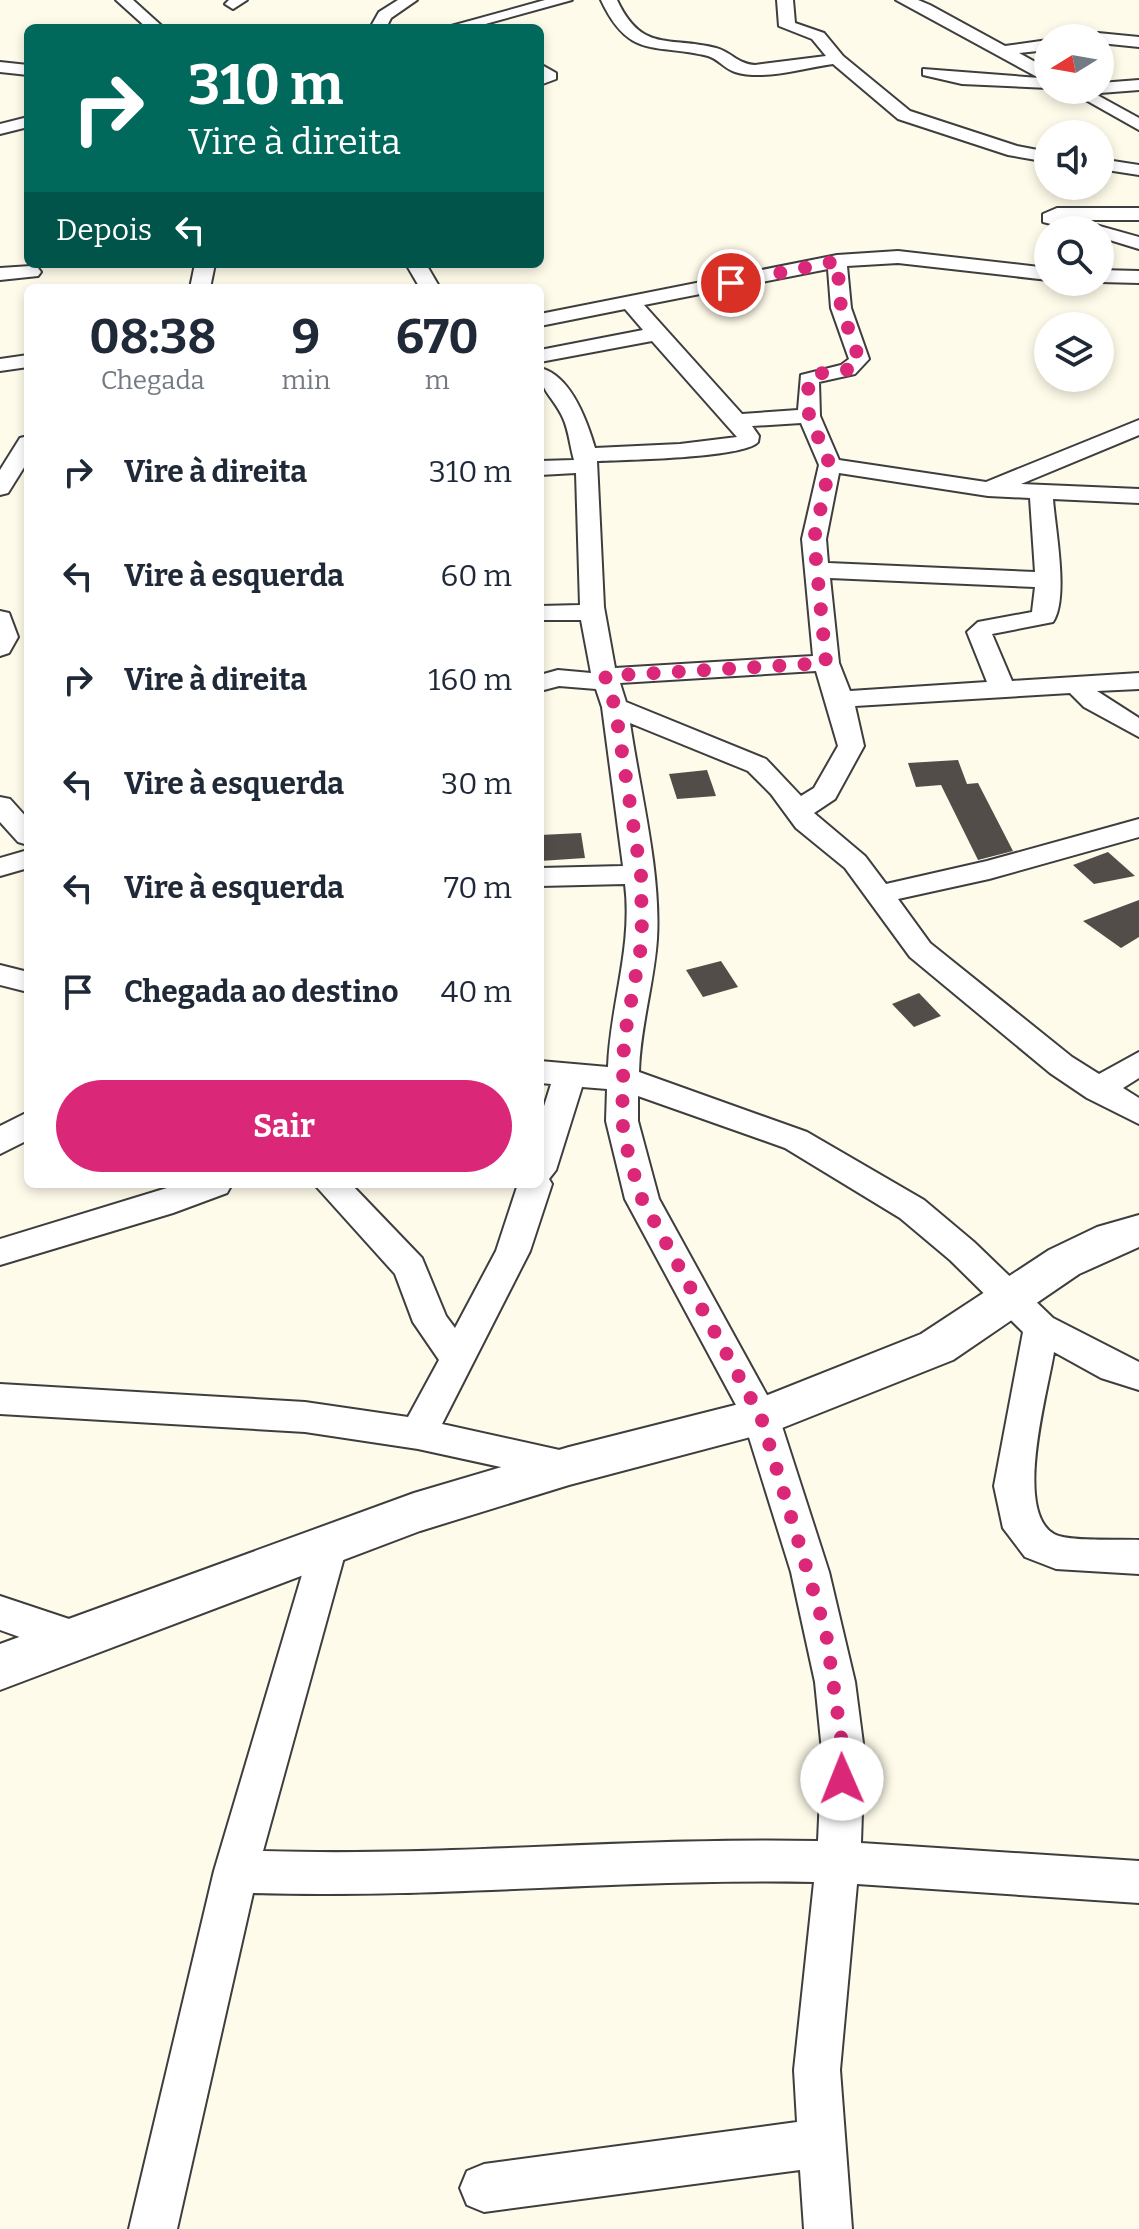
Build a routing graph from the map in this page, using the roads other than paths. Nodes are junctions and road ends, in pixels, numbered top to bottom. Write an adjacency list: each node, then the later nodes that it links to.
1 (124, 0): 7 (street)
2 (409, 0): 8 (street)
3 (609, 0): 14 (street)
4 (785, 0): 14 (street)
5 (904, 0): 13 (street)
6 (560, 1): 9 (street)
7 (151, 24)
8 (380, 24)
9 (468, 24)
10 (1114, 40): 11 (street)
11 (1139, 42)
12 (1034, 47): 13 (street)
13 (1001, 51): 16 (street)
14 (837, 59): 26 (street)
15 (0, 67): 17 (street)
16 (1034, 69)
17 (24, 70)
18 (929, 72): 19 (street)
19 (1034, 82)
20 (1139, 85): 21 (street)
21 (1114, 87)
22 (1101, 104): 24 (street)
23 (24, 123): 25 (street)
24 (1139, 125)
25 (0, 129)
26 (1034, 155)
27 (1114, 166): 28 (street)
28 (1139, 170)
29 (1076, 200): 31 (street)
30 (1139, 214): 32 (street)
31 (1088, 216)
32 (1114, 220)
33 (1114, 233): 34 (street)
34 (1139, 243)
35 (837, 261): 36 (street); 41 (street); 48 (street)
36 (1034, 272)
37 (0, 274): 40 (street)
38 (1114, 276): 39 (street)
39 (1139, 277)
40 (28, 282)
41 (631, 303): 42 (street); 43 (street)
42 (544, 319)
43 (656, 334): 44 (street); 49 (street)
44 (544, 355)
45 (24, 362): 46 (street)
46 (0, 365)
47 (544, 378): 52 (street)
48 (809, 416): 49 (street); 53 (street)
49 (736, 421): 52 (street)
50 (1139, 427): 56 (street)
51 (15, 456): 55 (street)
52 (584, 461): 54 (street); 61 (street)
53 (830, 465): 56 (street); 59 (street)
54 (544, 467)
55 (0, 488)
56 (988, 489): 57 (street)
57 (1041, 493): 58 (street); 60 (street)
58 (1139, 496)
59 (816, 570): 60 (street); 67 (street)
60 (1048, 580): 72 (street)
61 (593, 612): 62 (street); 71 (street)
62 (544, 613)
63 (0, 618): 64 (street)
64 (0, 648)
65 (24, 655): 66 (street)
66 (0, 656)
67 (826, 663): 71 (street); 73 (street)
68 (1139, 681): 70 (street)
69 (544, 682): 71 (street)
70 (1076, 684): 72 (street); 74 (street)
71 (608, 688): 76 (street); 81 (street)
72 (1002, 689): 73 (street)
73 (840, 699): 76 (street)
74 (1139, 729)
75 (0, 805): 78 (street)
76 (798, 811): 83 (street)
77 (1139, 828): 83 (street)
78 (24, 829)
79 (24, 860): 80 (street)
80 (0, 867)
81 (641, 875): 82 (street); 88 (street)
82 (544, 877)
83 (881, 894): 89 (street)
84 (0, 975): 85 (street)
85 (24, 981)
86 (1139, 1063): 89 (street)
87 (555, 1073): 88 (street); 93 (street)
88 (624, 1079): 99 (street); 103 (street)
89 (1098, 1090): 90 (street)
90 (1139, 1113)
91 (24, 1127): 92 (street)
92 (0, 1142)
93 (544, 1144)
94 (204, 1188): 98 (street)
95 (335, 1188): 100 (street)
96 (534, 1188): 100 (street)
97 (1139, 1231): 99 (street)
98 (0, 1252)
99 (1027, 1314): 101 (street); 103 (street); 107 (street)
100 (458, 1359): 104 (street)
101 (1139, 1376)
102 (0, 1399): 104 (street)
103 (761, 1417): 105 (street); 111 (street)
104 (418, 1434): 105 (street)
105 (569, 1466): 106 (street)
106 (329, 1543): 109 (street); 112 (street)
107 (1139, 1557)
108 (0, 1613): 109 (street)
109 (73, 1638): 110 (street)
110 (0, 1667)
111 (839, 1862): 112 (street); 113 (street); 114 (street)
112 (236, 1871): 116 (street)
113 (1139, 1882)
114 (821, 2143): 115 (street); 117 (street)
115 (484, 2188)
116 (153, 2229)
117 (828, 2229)

